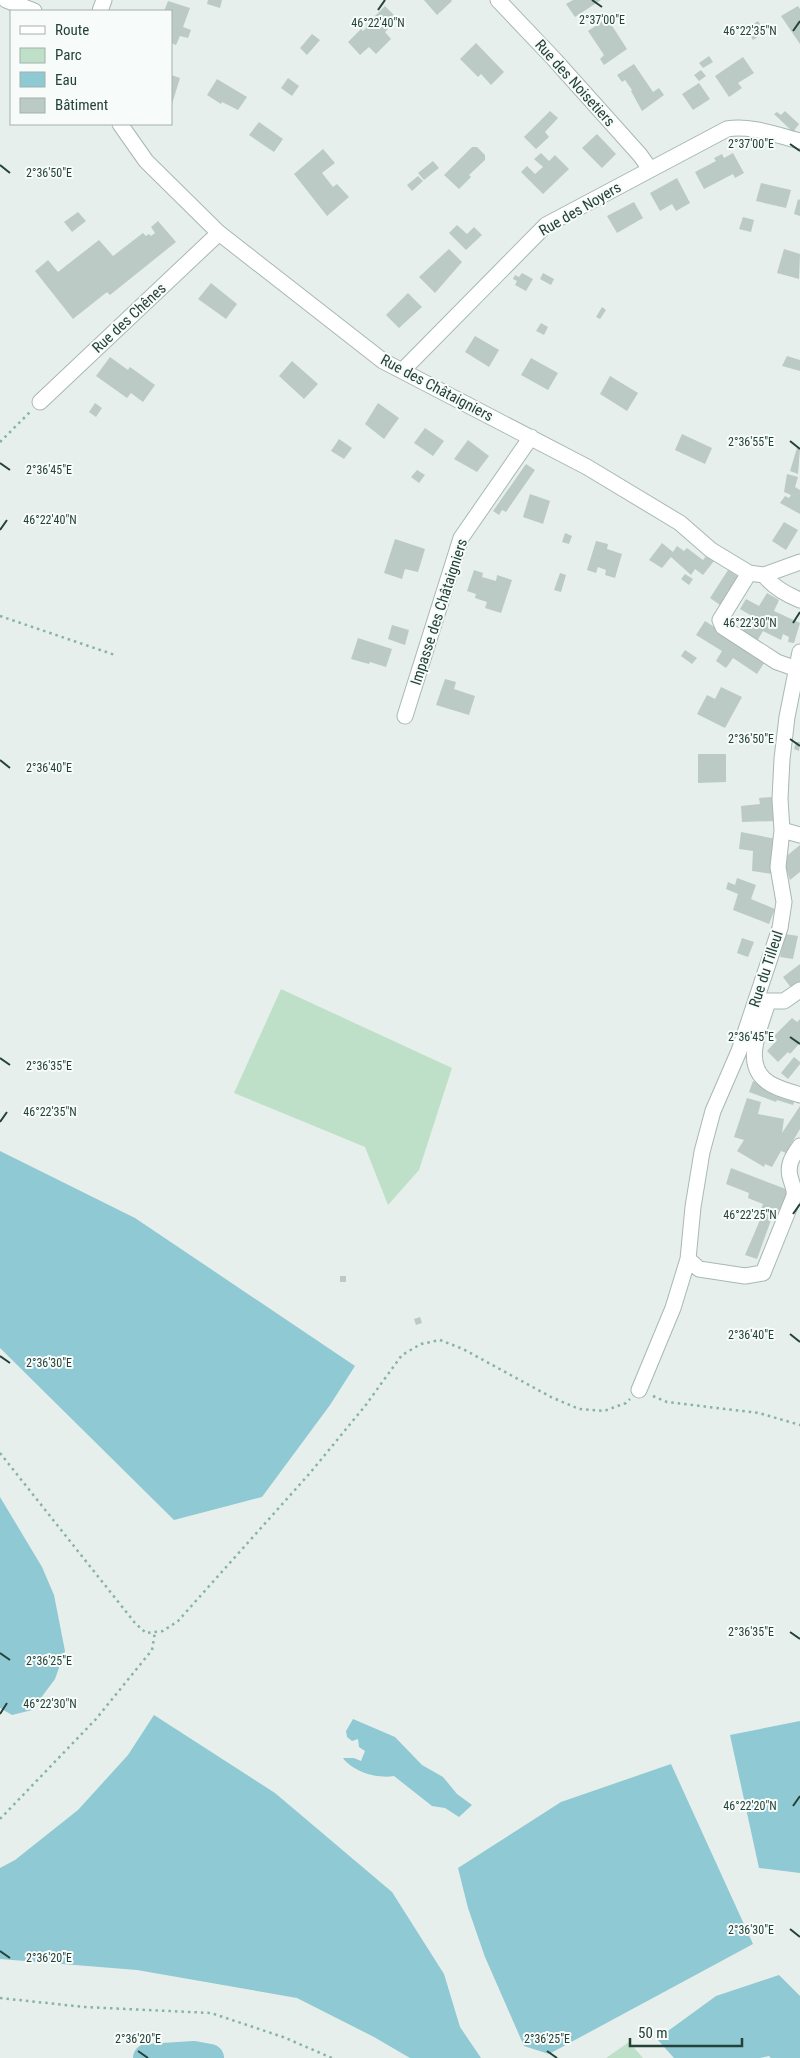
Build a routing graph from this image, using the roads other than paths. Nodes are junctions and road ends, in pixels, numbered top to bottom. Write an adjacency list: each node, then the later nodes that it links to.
1 (6, 0): 3 (street)
2 (498, 0): 6 (street, Rue des Noisetiers)
3 (31, 10)
4 (121, 125): 7 (street, Rue des Châtaigniers)
5 (800, 141): 6 (street, Rue des Noyers)
6 (650, 169): 8 (street, Rue des Noyers)
7 (219, 233): 8 (street, Rue des Châtaigniers); 9 (street, Rue des Chênes)
8 (402, 371): 10 (street, Rue des Châtaigniers)
9 (40, 402)
10 (531, 437): 12 (street, Rue des Châtaigniers); 16 (street, Impasse des Châtaigniers)
11 (800, 562): 12 (street)
12 (756, 574): 13 (street, Rue des Châtaigniers); 15 (street)
13 (800, 600)
14 (800, 652): 15 (street, Rue du Tilleul)
15 (797, 669): 17 (street, Rue du Tilleul)
16 (405, 716)
17 (782, 830): 18 (street); 20 (street, Rue du Tilleul)
18 (800, 835)
19 (800, 990): 20 (street)
20 (762, 1001): 21 (street); 23 (street, Rue du Tilleul)
21 (800, 1094)
22 (800, 1146): 23 (street)
23 (688, 1259): 24 (street, Rue du Tilleul)
24 (639, 1390)

